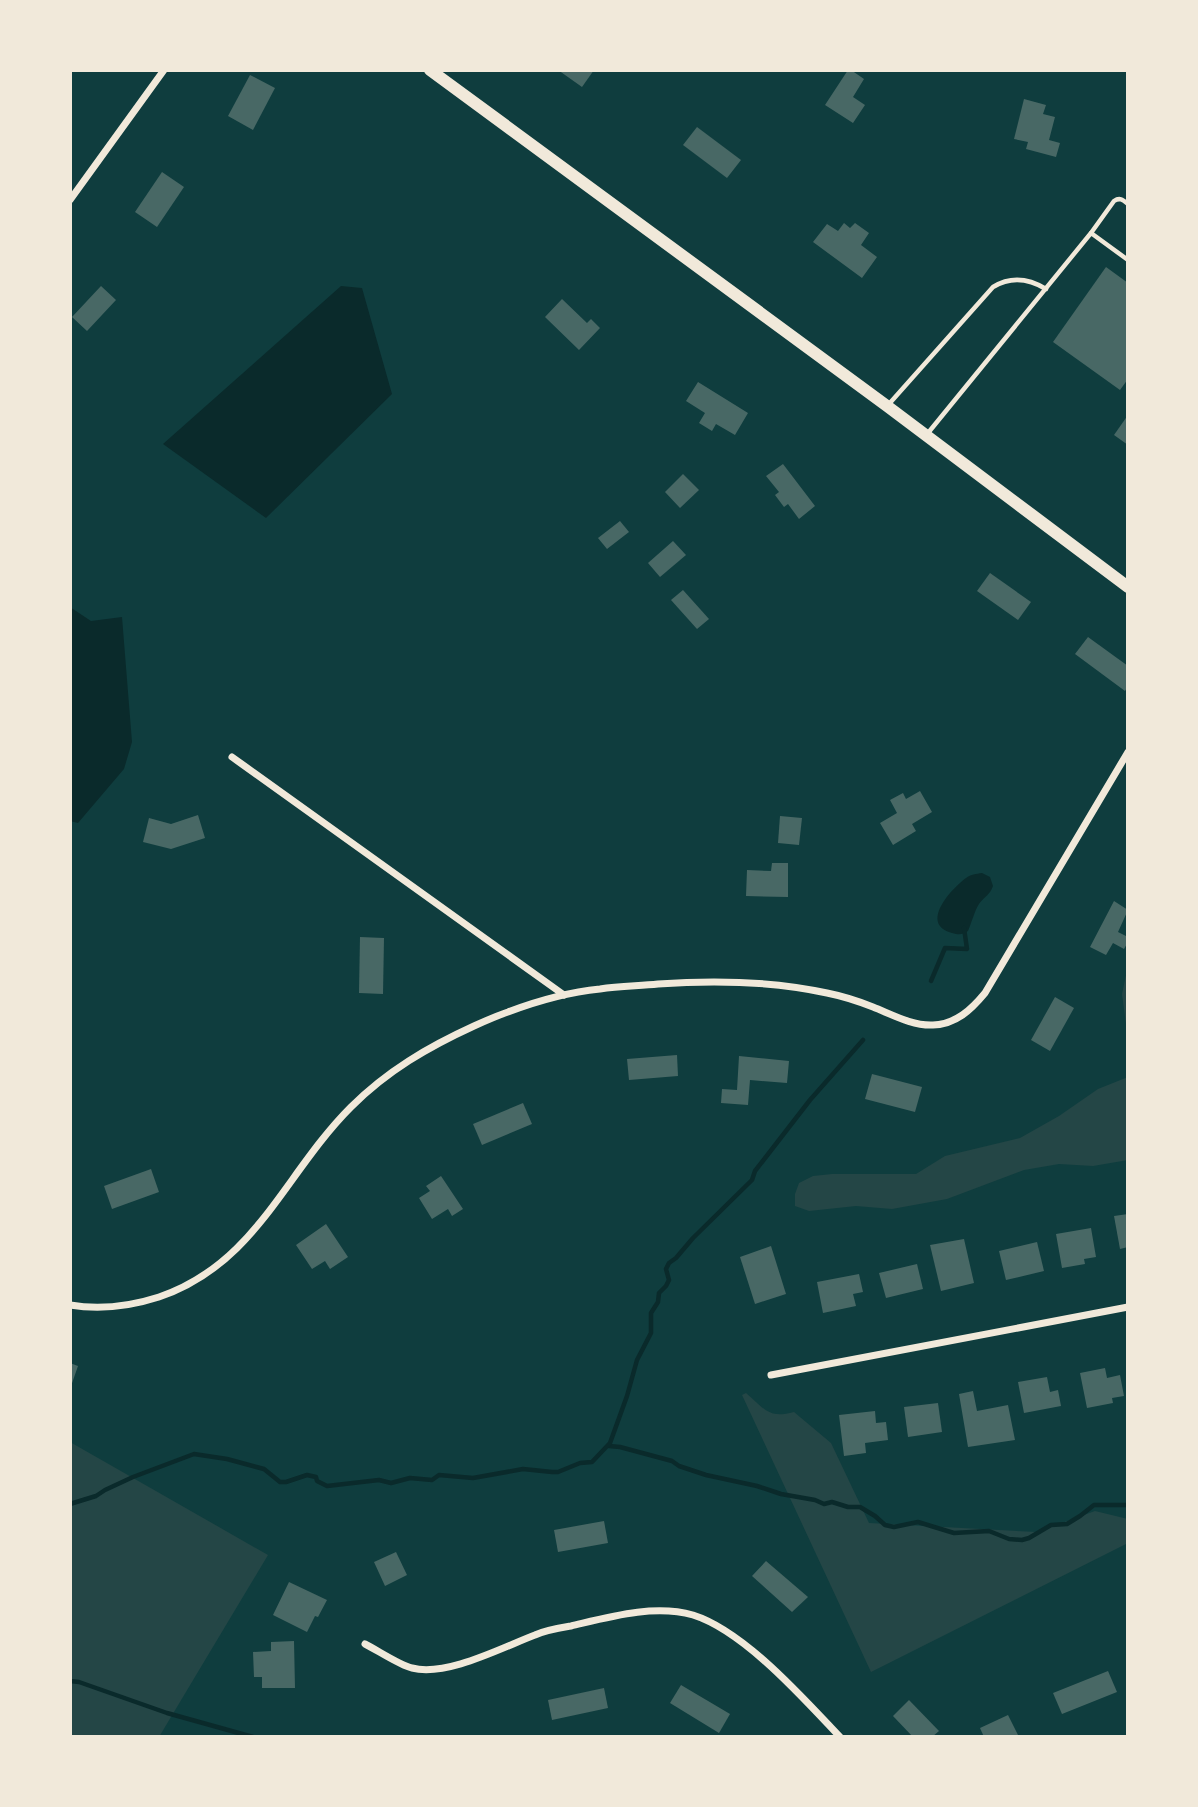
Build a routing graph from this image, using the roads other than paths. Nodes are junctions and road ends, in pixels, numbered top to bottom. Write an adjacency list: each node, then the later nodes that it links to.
1 (164, 70): 3 (street)
2 (430, 70): 8 (main road)
3 (70, 200)
4 (1128, 204): 5 (lane)
5 (1091, 233): 6 (lane); 7 (lane)
6 (1128, 260)
7 (1045, 289): 8 (lane); 9 (lane)
8 (887, 407): 9 (main road)
9 (925, 436): 10 (main road)
10 (1128, 587)
11 (1128, 752): 13 (street)
12 (232, 757): 13 (street)
13 (564, 995): 14 (street)
14 (70, 1304)
15 (1128, 1307): 16 (street)
16 (771, 1375)
17 (365, 1644): 18 (street)
18 (840, 1737)

